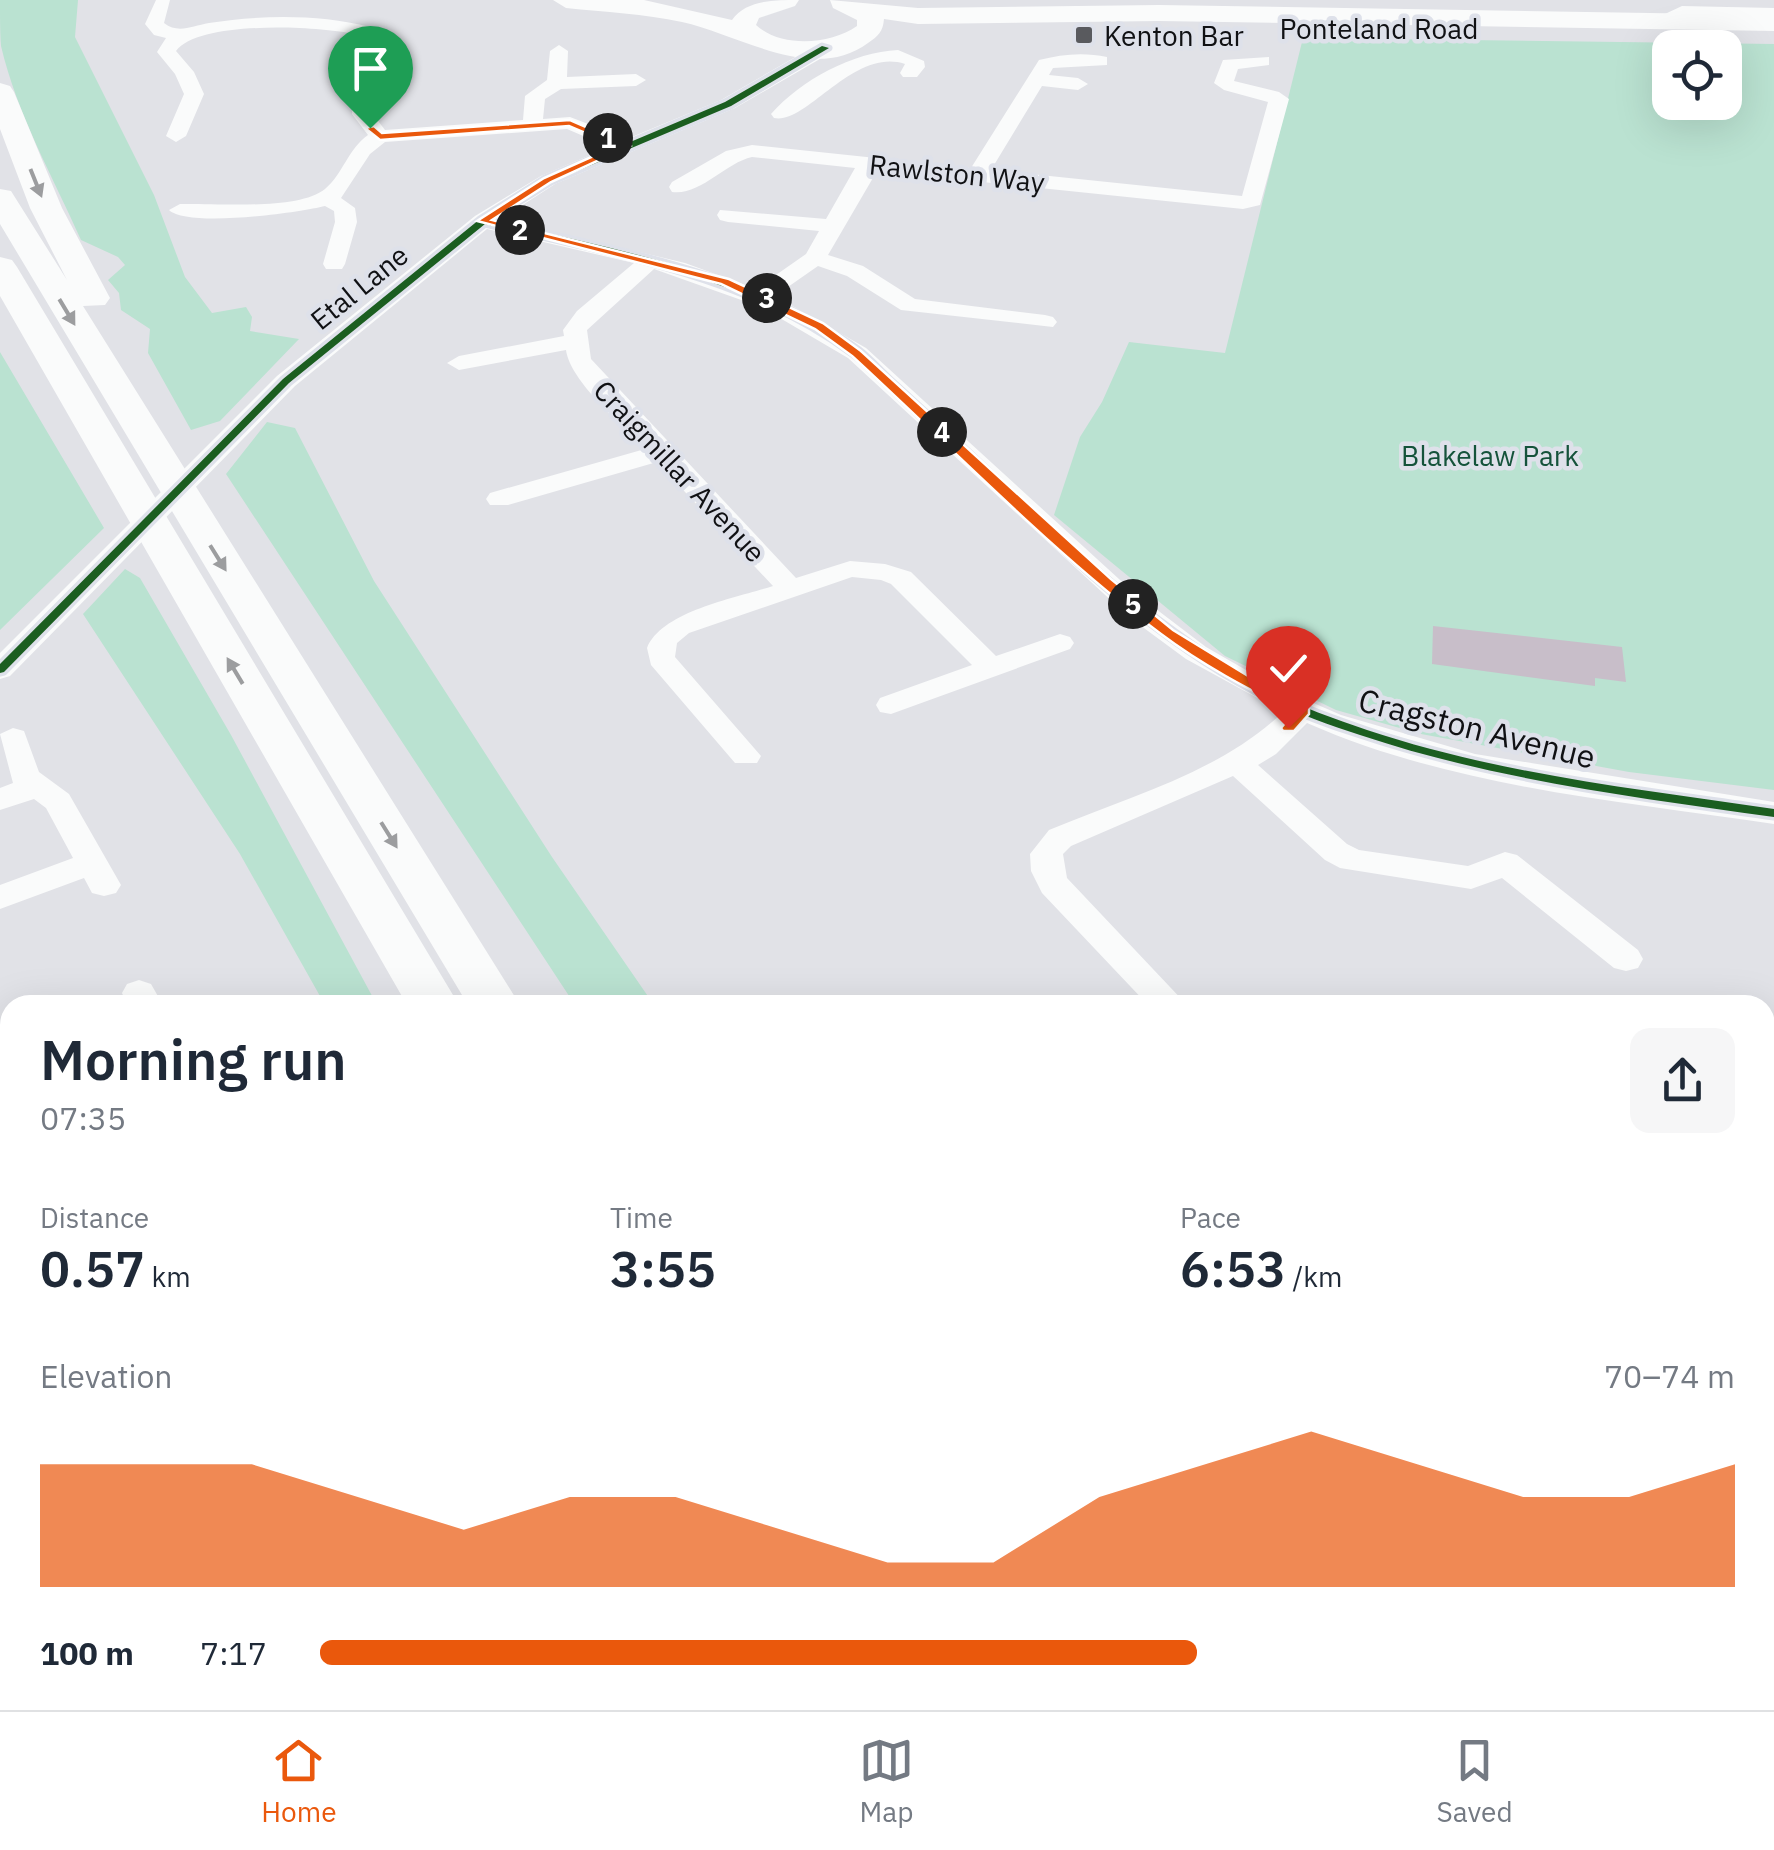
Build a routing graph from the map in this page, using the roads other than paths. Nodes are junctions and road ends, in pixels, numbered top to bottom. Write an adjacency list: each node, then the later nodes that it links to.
1 (566, 0): 12 (highway)
2 (688, 0): 4 (highway)
3 (832, 0): 7 (highway)
4 (778, 2): 12 (highway)
5 (163, 4): 11 (street)
6 (1774, 12): 8 (street)
7 (862, 21): 8 (highway, Ponteland Road); 10 (highway, Ponteland Road); 13 (highway)
8 (1660, 21): 9 (highway, Ponteland Road)
9 (1774, 23)
10 (1774, 34)
11 (181, 36): 26 (street); 27 (street)
12 (756, 38): 13 (highway); 18 (street)
13 (825, 48): 18 (street, Etal Lane)
14 (559, 51): 21 (street)
15 (1100, 61): 20 (street)
16 (1262, 61): 30 (street, Rawlston Way)
17 (910, 73): 24 (street)
18 (770, 79): 24 (street, Etal Lane)
19 (636, 80): 21 (street)
20 (1036, 80): 22 (street); 30 (street)
21 (557, 83): 25 (street)
22 (1078, 84)
23 (0, 92): 49 (highway, one-way to 49)
24 (728, 104): 28 (street, Etal Lane)
25 (533, 123): 27 (street); 28 (street)
26 (176, 136)
27 (380, 136): 33 (street)
28 (624, 146): 36 (street, Etal Lane)
29 (870, 166): 30 (street, Rawlston Way); 31 (street, Rawlston Way); 37 (street)
30 (977, 175)
31 (680, 187)
32 (0, 198): 49 (highway, one-way to 49)
33 (327, 199): 34 (street); 40 (street)
34 (180, 210)
35 (728, 214): 37 (street)
36 (482, 221): 39 (street, Cragston Avenue); 55 (street, Etal Lane)
37 (832, 226): 38 (street)
38 (815, 258): 42 (street); 43 (street)
39 (650, 262): 42 (street, Cragston Avenue); 47 (street, Craigmillar Avenue)
40 (334, 264)
41 (0, 267): 49 (highway)
42 (761, 296): 57 (street, Cragston Avenue)
43 (983, 314): 44 (street); 46 (street)
44 (1045, 322)
45 (0, 328): 49 (highway)
46 (973, 340)
47 (575, 342): 48 (street); 50 (street, Craigmillar Avenue)
48 (459, 362)
49 (128, 450): 66 (highway, one-way to 49); 67 (highway, one-way to 67)
50 (662, 452): 51 (street); 52 (street, Craigmillar Avenue)
51 (499, 500)
52 (790, 590): 54 (street); 59 (street)
53 (1060, 643): 54 (street)
54 (991, 668): 56 (street)
55 (0, 670)
56 (891, 705)
57 (1303, 710): 60 (street); 63 (street, Cragston Avenue)
58 (14, 738): 61 (street)
59 (746, 756)
60 (1237, 763): 65 (street); 68 (street)
61 (36, 786): 62 (street); 64 (street)
62 (0, 800)
63 (1774, 812)
64 (0, 897)
65 (1626, 959)
66 (428, 995)
67 (487, 995)
68 (1159, 995)

